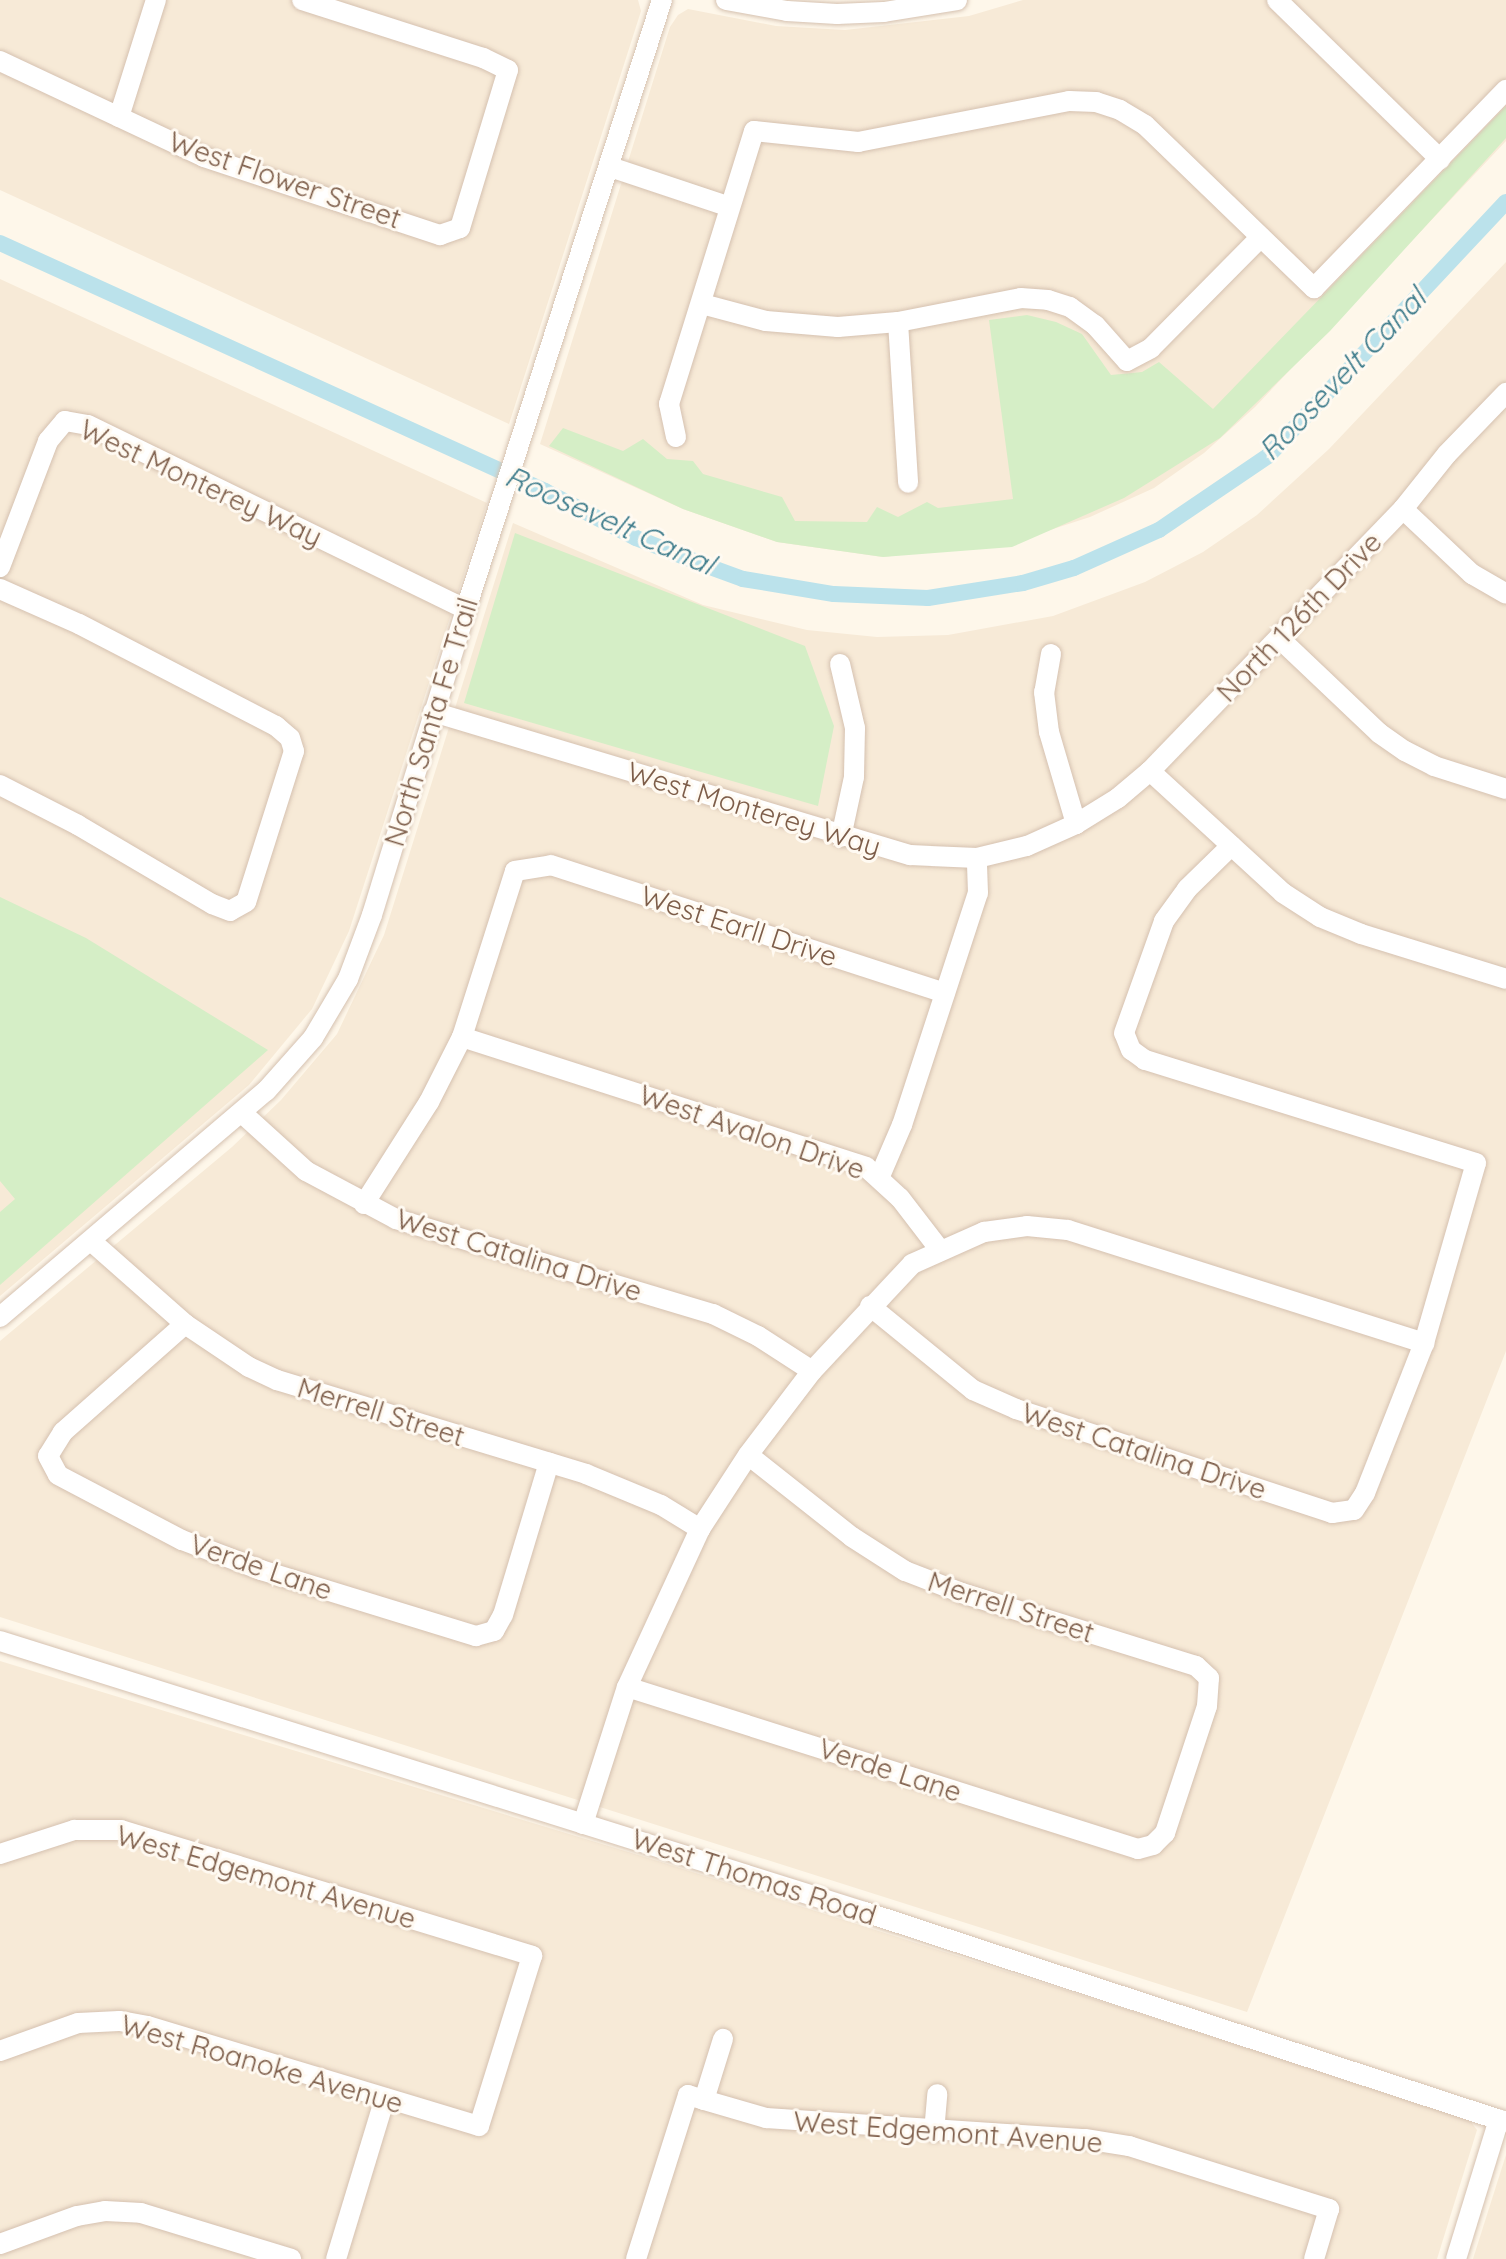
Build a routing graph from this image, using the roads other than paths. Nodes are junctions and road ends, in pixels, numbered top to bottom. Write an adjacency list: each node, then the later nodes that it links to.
1 (156, 0): 9 (street)
2 (302, 0): 9 (street, West Flower Street)
3 (662, 0): 11 (street, North Santa Fe Trail)
4 (726, 0): 5 (street)
5 (957, 0)
6 (1277, 0): 10 (street)
7 (0, 61): 9 (street, West Flower Street)
8 (1506, 90): 10 (street)
9 (119, 117)
10 (1440, 159): 13 (street)
11 (610, 167): 12 (street); 23 (street, North Santa Fe Trail)
12 (730, 207): 13 (street); 14 (street)
13 (1261, 237): 15 (street)
14 (702, 304): 15 (street); 17 (street)
15 (898, 322): 18 (street)
16 (1506, 393): 19 (street, North 126th Drive)
17 (676, 437)
18 (908, 483)
19 (1403, 509): 22 (street); 24 (street, North 126th Drive)
20 (0, 567): 23 (street, West Monterey Way)
21 (0, 589): 29 (street)
22 (1506, 594)
23 (466, 609): 27 (street, North Santa Fe Trail)
24 (1279, 638): 28 (street, North 126th Drive); 30 (street)
25 (1051, 654): 31 (street)
26 (840, 664): 32 (street)
27 (433, 712): 32 (street, West Monterey Way); 38 (street, North Santa Fe Trail)
28 (1150, 771): 31 (street, North 126th Drive); 33 (street)
29 (0, 785)
30 (1506, 789)
31 (1076, 824): 34 (street, West Monterey Way)
32 (841, 837): 34 (street, West Monterey Way)
33 (1231, 846): 35 (street); 46 (street)
34 (977, 858): 36 (street)
35 (1506, 979)
36 (945, 993): 37 (street, West Earll Drive); 39 (street)
37 (462, 1037): 39 (street, West Avalon Drive); 40 (street)
38 (242, 1113): 40 (street, West Catalina Drive); 41 (street, North Santa Fe Trail)
39 (880, 1176): 42 (street, West Avalon Drive)
40 (364, 1204): 47 (street, West Catalina Drive)
41 (91, 1241): 44 (street, North Santa Fe Trail); 45 (street, Merrell Street)
42 (940, 1250): 43 (street); 46 (street)
43 (870, 1306): 46 (street, West Catalina Drive); 47 (street)
44 (0, 1317)
45 (185, 1324): 49 (street, Merrell Street); 49 (street, Verde Lane)
46 (1424, 1343)
47 (812, 1371): 48 (street)
48 (748, 1455): 50 (street); 54 (street, Merrell Street)
49 (549, 1463): 50 (street, Merrell Street)
50 (700, 1529): 52 (street)
51 (0, 1641): 53 (street, West Thomas Road)
52 (627, 1687): 53 (street); 54 (street, Verde Lane)
53 (583, 1824): 61 (street, West Thomas Road)
54 (1153, 1845)
55 (0, 1854): 62 (street, West Edgemont Avenue)
56 (723, 2039): 60 (street)
57 (0, 2051): 59 (street, West Roanoke Avenue)
58 (937, 2094): 63 (street)
59 (385, 2098): 62 (street, West Roanoke Avenue); 66 (street)
60 (704, 2100): 63 (street, West Edgemont Avenue); 67 (street)
61 (1502, 2120): 69 (street)
62 (479, 2126)
63 (934, 2132): 68 (street, West Edgemont Avenue)
64 (0, 2244): 65 (street)
65 (291, 2259)
66 (336, 2259)
67 (636, 2259)
68 (1314, 2259)
69 (1456, 2259)

